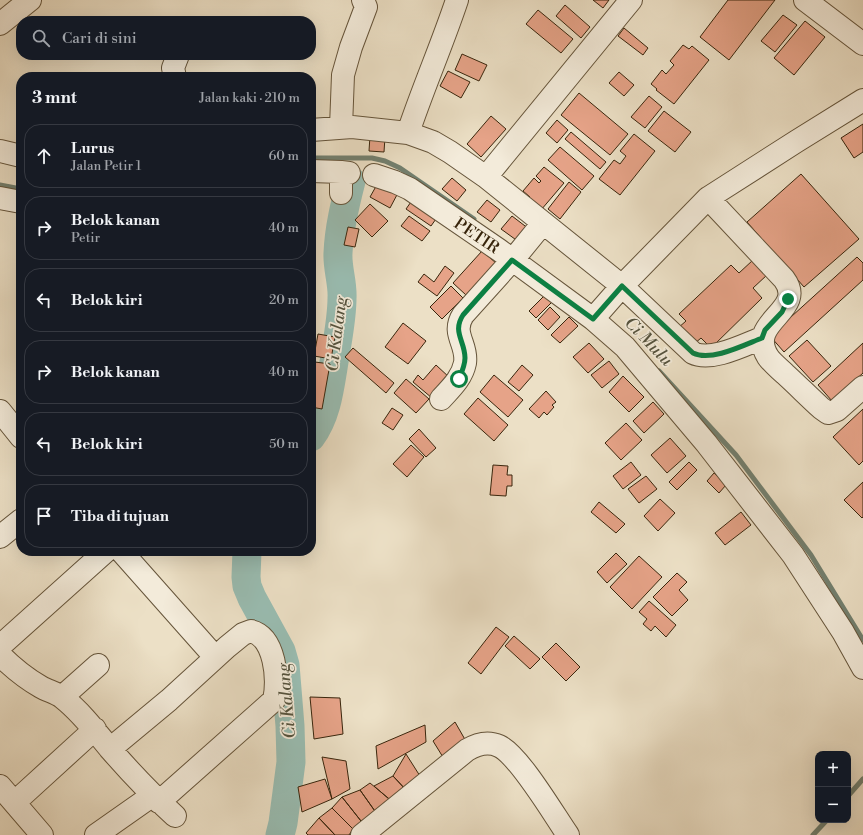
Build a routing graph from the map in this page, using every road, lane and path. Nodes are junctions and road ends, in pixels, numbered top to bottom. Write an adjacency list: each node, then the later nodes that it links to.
1 (30, 0): 6 (street)
2 (363, 0): 11 (street)
3 (457, 0): 13 (street)
4 (631, 0): 18 (street)
5 (805, 0): 7 (street)
6 (0, 24)
7 (863, 44)
8 (176, 60): 9 (street)
9 (174, 72)
10 (863, 100): 21 (street)
11 (346, 127): 12 (street); 13 (street)
12 (316, 130)
13 (408, 133): 18 (street)
14 (0, 150): 15 (street)
15 (16, 155)
16 (316, 172): 19 (street)
17 (374, 175): 24 (street, PETIR)
18 (486, 177): 23 (street)
19 (344, 179)
20 (0, 198): 22 (street)
21 (708, 198): 25 (street); 27 (street)
22 (16, 201)
23 (543, 223): 24 (street); 25 (street)
24 (518, 253): 26 (street, PETIR); 29 (street)
25 (622, 286): 26 (street); 27 (street)
26 (599, 314): 40 (street, PETIR)
27 (762, 338): 28 (street)
28 (863, 387)
29 (441, 399)
30 (0, 411): 31 (street)
31 (16, 431)
32 (16, 524): 33 (street)
33 (0, 537)
34 (100, 556): 36 (street)
35 (125, 556): 38 (street)
36 (0, 646)
37 (0, 655): 41 (street)
38 (215, 657): 43 (street); 46 (street)
39 (98, 665): 41 (street)
40 (863, 668)
41 (62, 698): 42 (street)
42 (95, 729): 43 (street); 45 (street)
43 (110, 749): 46 (street)
44 (0, 786): 45 (street)
45 (15, 802): 47 (street)
46 (162, 804): 48 (street)
47 (42, 835)
48 (96, 835)
49 (362, 835): 50 (street)
50 (568, 835)

